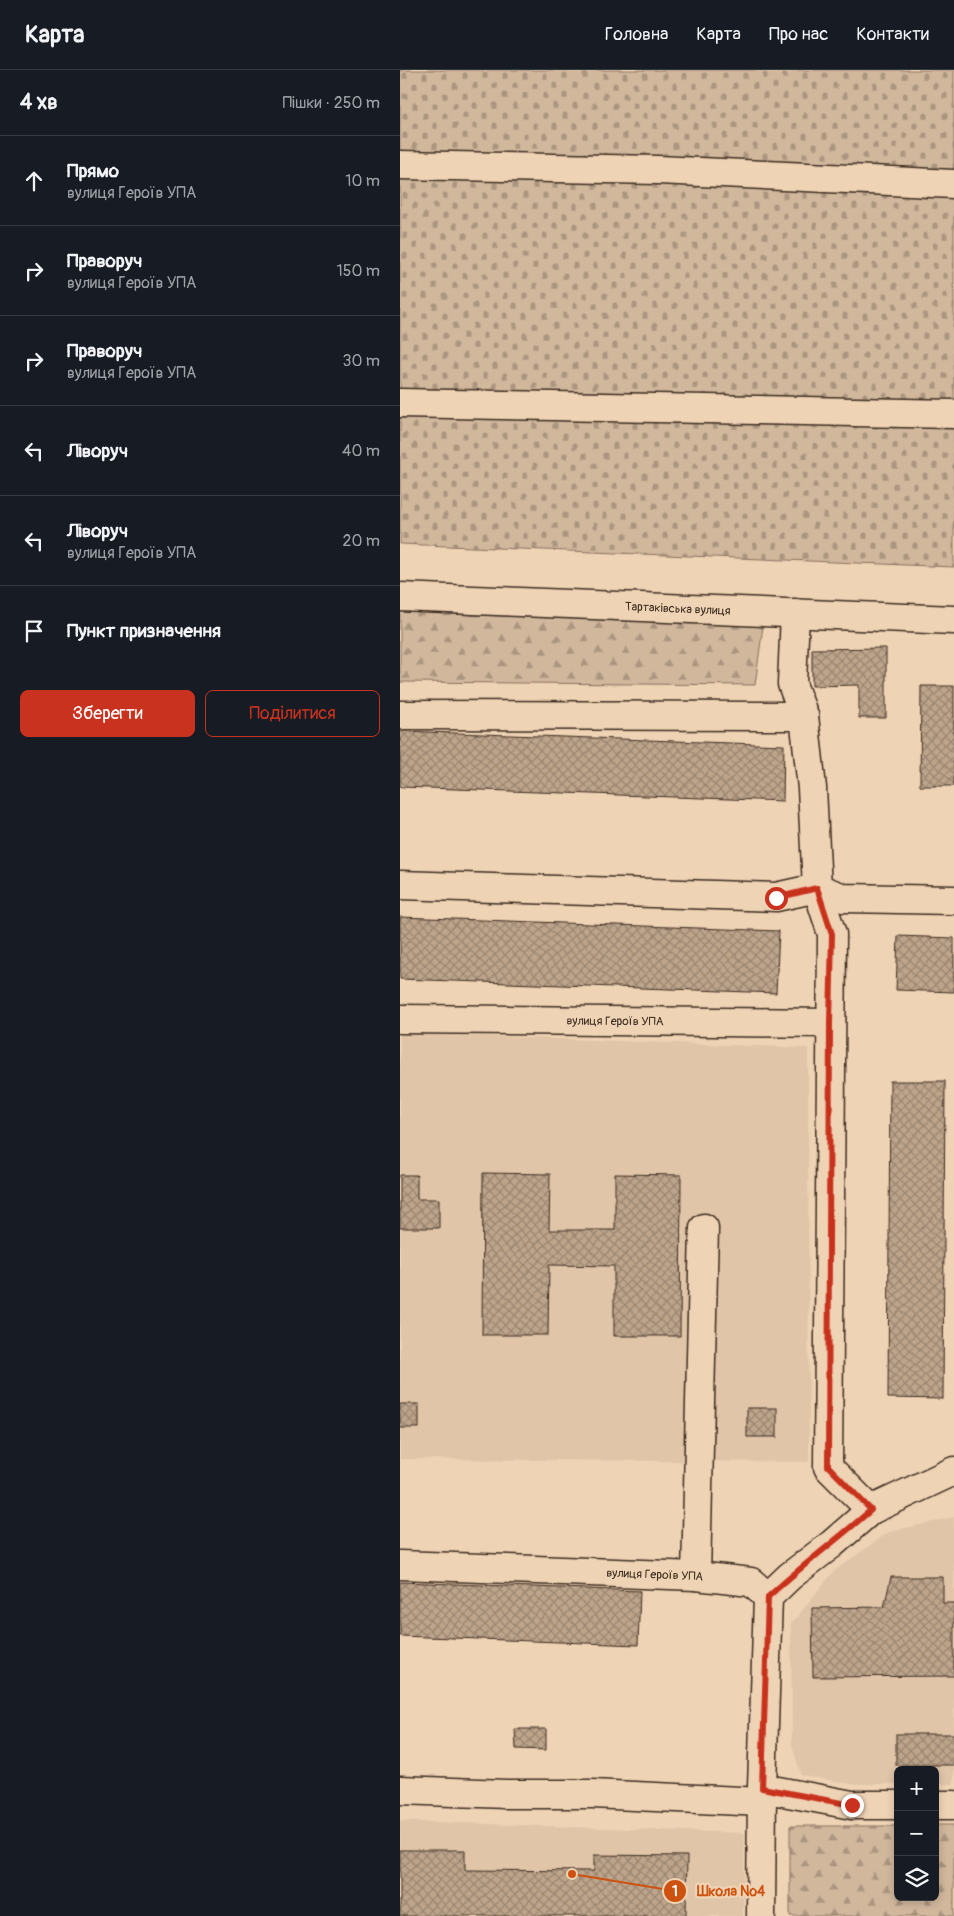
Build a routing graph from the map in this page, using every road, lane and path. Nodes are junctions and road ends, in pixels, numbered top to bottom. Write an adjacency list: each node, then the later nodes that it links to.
1 (400, 165): 2 (street)
2 (954, 184)
3 (400, 403): 4 (street)
4 (954, 414)
5 (400, 597): 6 (street, Тартаківська вулиця)
6 (795, 613): 7 (street, Тартаківська вулиця); 9 (street)
7 (954, 620)
8 (400, 715): 9 (street)
9 (804, 716): 11 (street)
10 (400, 885): 11 (street)
11 (817, 888): 12 (street); 14 (street)
12 (954, 900)
13 (400, 1019): 14 (street, вулиця Героїв УПА)
14 (830, 1023): 17 (street)
15 (704, 1228): 19 (street)
16 (954, 1471): 17 (street)
17 (871, 1510): 20 (street)
18 (400, 1565): 19 (street, вулиця Героїв УПА)
19 (696, 1576): 20 (street, вулиця Героїв УПА)
20 (768, 1597): 22 (street)
21 (400, 1790): 22 (street)
22 (762, 1795): 23 (street); 26 (street)
23 (894, 1805)
24 (939, 1805): 25 (street)
25 (954, 1805)
26 (761, 1916)

